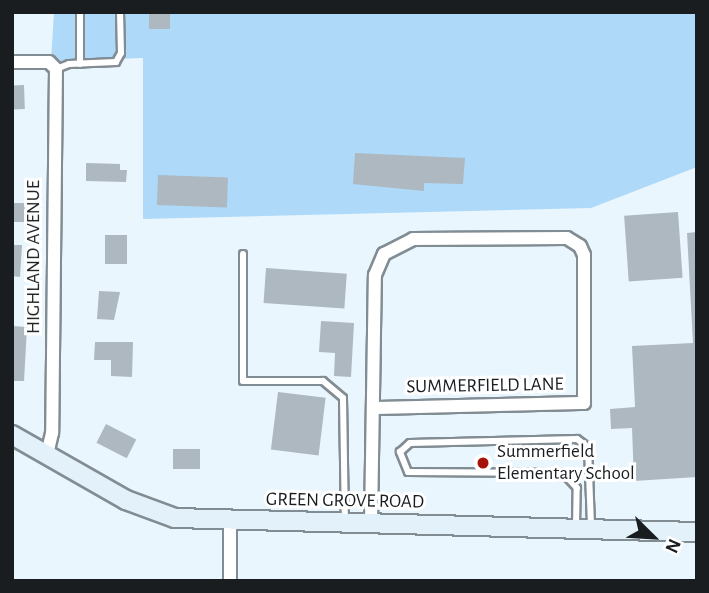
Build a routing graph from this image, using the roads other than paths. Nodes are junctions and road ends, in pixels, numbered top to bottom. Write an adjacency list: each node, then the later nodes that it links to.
1 (80, 12): 4 (lane)
2 (120, 12): 4 (lane)
3 (12, 62): 5 (street)
4 (80, 64): 5 (lane)
5 (52, 66): 9 (street, HIGHLAND AVENUE)
6 (243, 254): 11 (lane)
7 (373, 408): 7 (street, SUMMERFIELD LANE); 12 (street, SUMMERFIELD LANE)
8 (12, 435): 9 (street, GREEN GROVE ROAD)
9 (47, 455): 10 (street, GREEN GROVE ROAD)
10 (230, 520): 11 (street, GREEN GROVE ROAD); 15 (street)
11 (345, 522): 12 (street, GREEN GROVE ROAD)
12 (371, 523): 13 (street, GREEN GROVE ROAD)
13 (584, 528): 13 (lane); 14 (street, GREEN GROVE ROAD)
14 (697, 532)
15 (229, 581)

